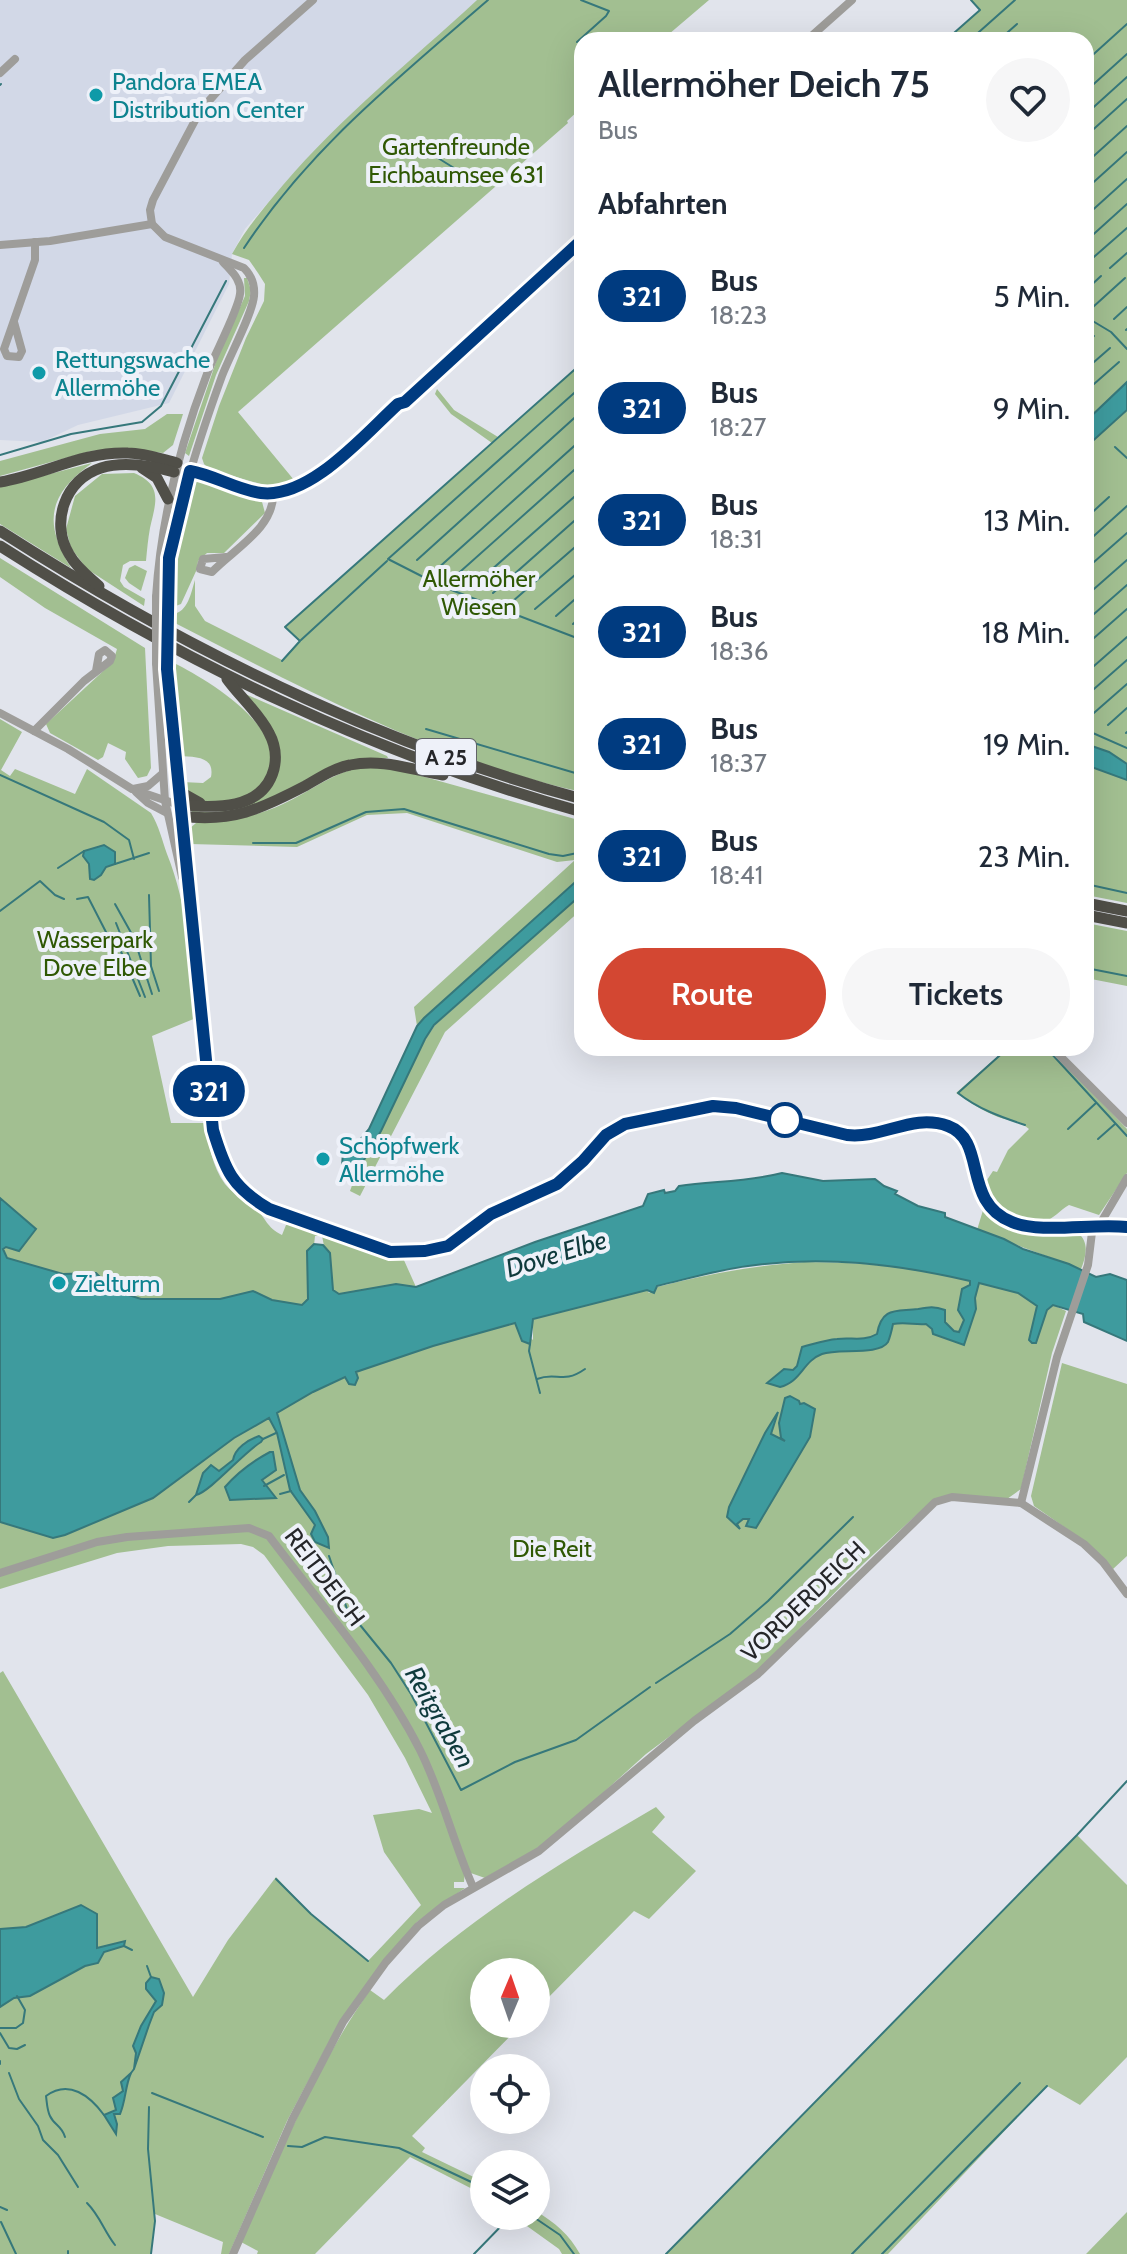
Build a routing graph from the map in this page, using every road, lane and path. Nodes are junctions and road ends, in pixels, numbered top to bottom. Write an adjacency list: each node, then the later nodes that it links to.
1 (313, 0): 6 (street)
2 (852, 0): 3 (street)
3 (816, 32)
4 (15, 59): 5 (street)
5 (0, 73)
6 (152, 224): 7 (street); 10 (street)
7 (35, 242): 8 (street); 11 (street)
8 (0, 245)
9 (574, 247): 16 (street)
10 (223, 262): 13 (street); 14 (street)
11 (14, 322)
12 (138, 467): 13 (highway); 17 (highway); 21 (highway)
13 (176, 468): 14 (street); 15 (highway); 17 (street)
14 (190, 471): 16 (street); 28 (street, bridge)
15 (0, 482)
16 (273, 494): 20 (street)
17 (168, 499): 26 (street, bridge)
18 (0, 531): 21 (highway, A 25)
19 (0, 546): 23 (highway, A 25)
20 (226, 557)
21 (117, 603): 30 (highway, A 25)
22 (96, 671): 25 (street)
23 (224, 675): 27 (highway, A 25); 32 (highway)
24 (0, 713): 25 (street)
25 (34, 731): 29 (street)
26 (162, 774): 29 (street); 31 (street)
27 (475, 780): 33 (highway); 34 (highway, A 25)
28 (178, 787): 32 (highway); 33 (street)
29 (132, 789): 31 (street); 35 (street)
30 (574, 797)
31 (165, 801): 33 (street); 35 (street)
32 (208, 807): 33 (highway)
33 (180, 810): 35 (street); 36 (street)
34 (574, 810)
35 (166, 813): 36 (street)
36 (188, 897): 44 (street)
37 (1094, 905): 38 (highway)
38 (1127, 911)
39 (1094, 917): 40 (highway)
40 (1127, 923)
41 (1060, 1056): 42 (street)
42 (1127, 1123)
43 (1127, 1178): 44 (street)
44 (1097, 1224): 45 (street); 46 (street)
45 (1127, 1227)
46 (1021, 1503): 48 (street, VORDERDEICH); 49 (street, VORDERDEICH)
47 (0, 1573): 49 (street, REITDEICH)
48 (1127, 1594)
49 (473, 1887): 50 (street, VORDERDEICH)
50 (233, 2254)

